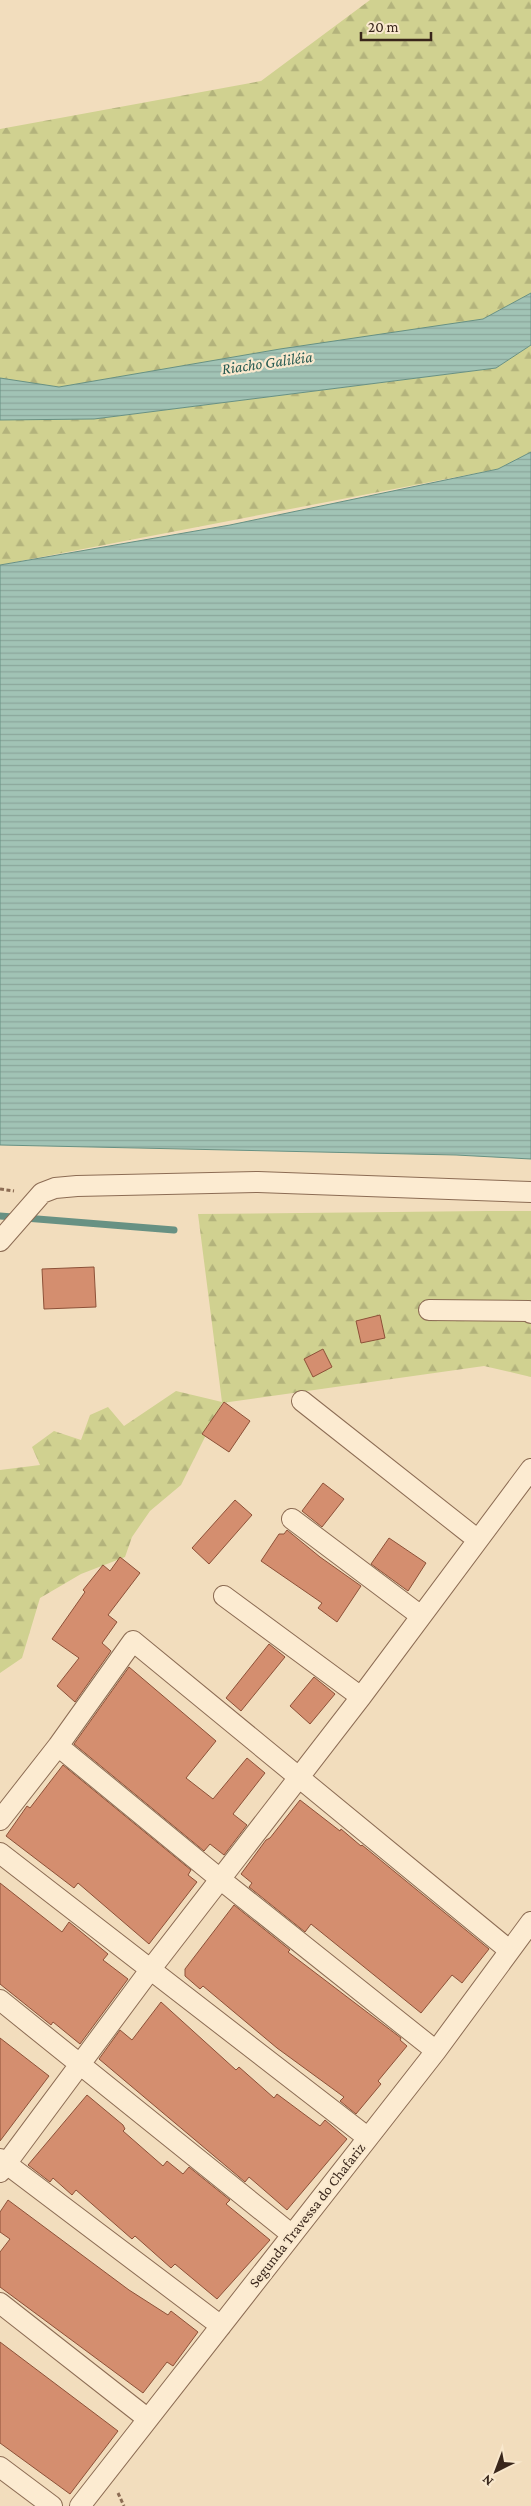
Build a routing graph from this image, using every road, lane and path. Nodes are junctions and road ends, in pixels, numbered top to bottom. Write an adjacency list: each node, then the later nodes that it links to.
1 (531, 1192): 2 (street)
2 (5, 1236)
3 (430, 1310): 4 (street)
4 (531, 1313)
5 (302, 1401): 8 (street)
6 (531, 1469): 8 (street)
7 (292, 1519): 10 (street)
8 (478, 1540): 10 (street)
9 (224, 1596): 11 (street)
10 (421, 1616): 11 (street)
11 (361, 1697): 13 (street)
12 (58, 1746): 13 (street); 14 (street); 16 (street)
13 (299, 1776): 16 (street); 18 (street)
14 (0, 1820)
15 (0, 1853): 19 (street)
16 (220, 1879): 19 (street); 21 (street)
17 (531, 1922): 18 (street, Segunda Travessa do Chafariz)
18 (509, 1950): 21 (street, Segunda Travessa do Chafariz)
19 (150, 1970): 22 (street); 23 (street)
20 (0, 2000): 22 (street)
21 (436, 2051): 23 (street, Segunda Travessa do Chafariz)
22 (79, 2064): 24 (street); 25 (street)
23 (367, 2137): 25 (street, Segunda Travessa do Chafariz)
24 (2, 2165): 27 (street)
25 (291, 2234): 27 (street, Segunda Travessa do Chafariz)
26 (0, 2303): 28 (street)
27 (221, 2326): 28 (street, Segunda Travessa do Chafariz)
28 (148, 2419): 31 (street, Segunda Travessa do Chafariz)
29 (0, 2467): 30 (street)
30 (52, 2506)
31 (80, 2506)

